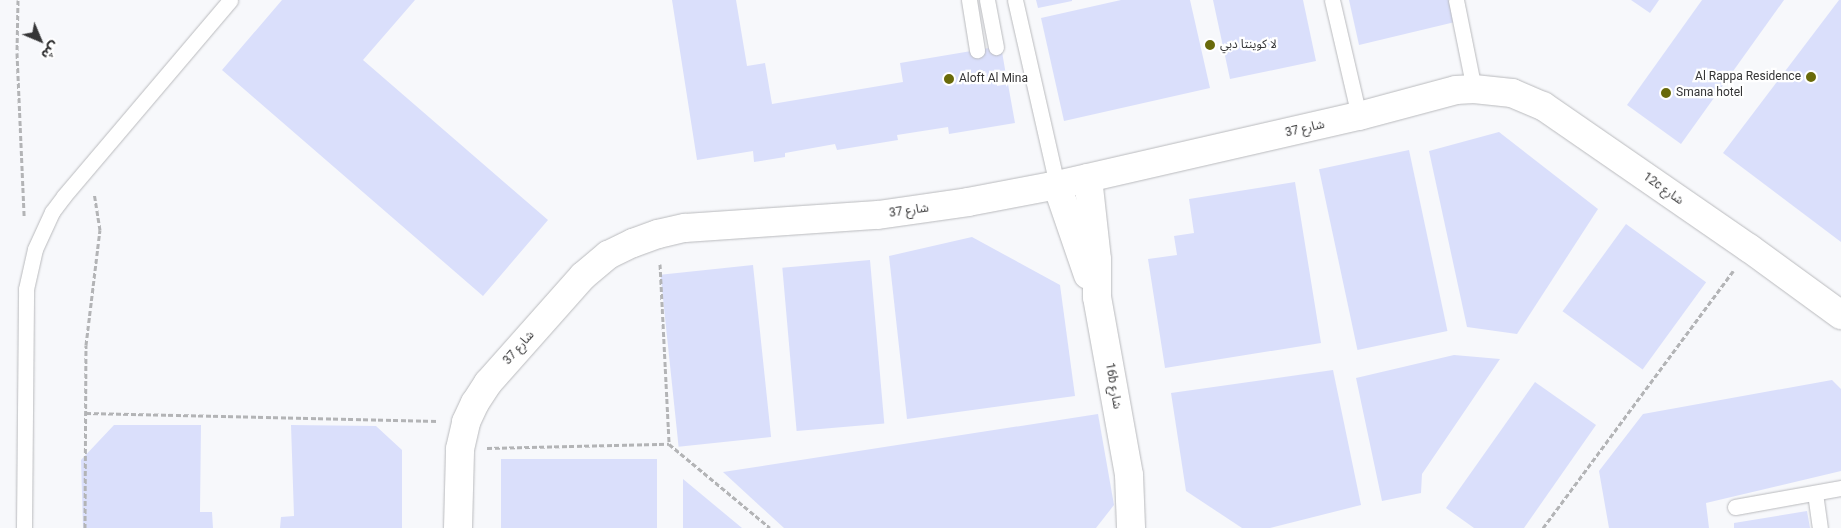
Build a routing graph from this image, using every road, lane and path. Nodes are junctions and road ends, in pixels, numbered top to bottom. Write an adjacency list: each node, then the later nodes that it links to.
1 (18, 0): 15 (path)
2 (230, 0): 12 (lane)
3 (969, 0): 9 (lane)
4 (987, 0): 8 (lane)
5 (1015, 0): 14 (lane)
6 (1332, 0): 11 (lane)
7 (1456, 0): 10 (lane)
8 (996, 47)
9 (977, 50)
10 (1474, 89): 11 (street, شارع 37); 17 (street, 12c شارع)
11 (1359, 116): 13 (street, شارع 37)
12 (87, 168): 20 (path); 28 (lane)
13 (1088, 178): 14 (street, شارع 37); 18 (street, 16b شارع)
14 (1057, 185): 16 (street, شارع 37); 18 (street, 16b شارع)
15 (24, 223)
16 (658, 234): 21 (street, شارع 37); 22 (path)
17 (1749, 248): 19 (street, 12c شارع); 34 (path)
18 (1097, 297): 24 (street, 16b شارع)
19 (1841, 315)
20 (86, 413): 21 (path); 29 (path)
21 (466, 422): 23 (street, شارع 37)
22 (669, 444): 23 (path); 31 (path)
23 (459, 461): 30 (street, شارع 37)
24 (1129, 475): 32 (street, 16b شارع); 33 (street, 16b شارع)
25 (1841, 488): 26 (lane)
26 (1815, 493): 27 (lane); 35 (lane)
27 (1735, 507)
28 (24, 528)
29 (85, 528)
30 (458, 528)
31 (770, 528)
32 (1131, 528)
33 (1146, 528)
34 (1543, 528)
35 (1820, 528)

